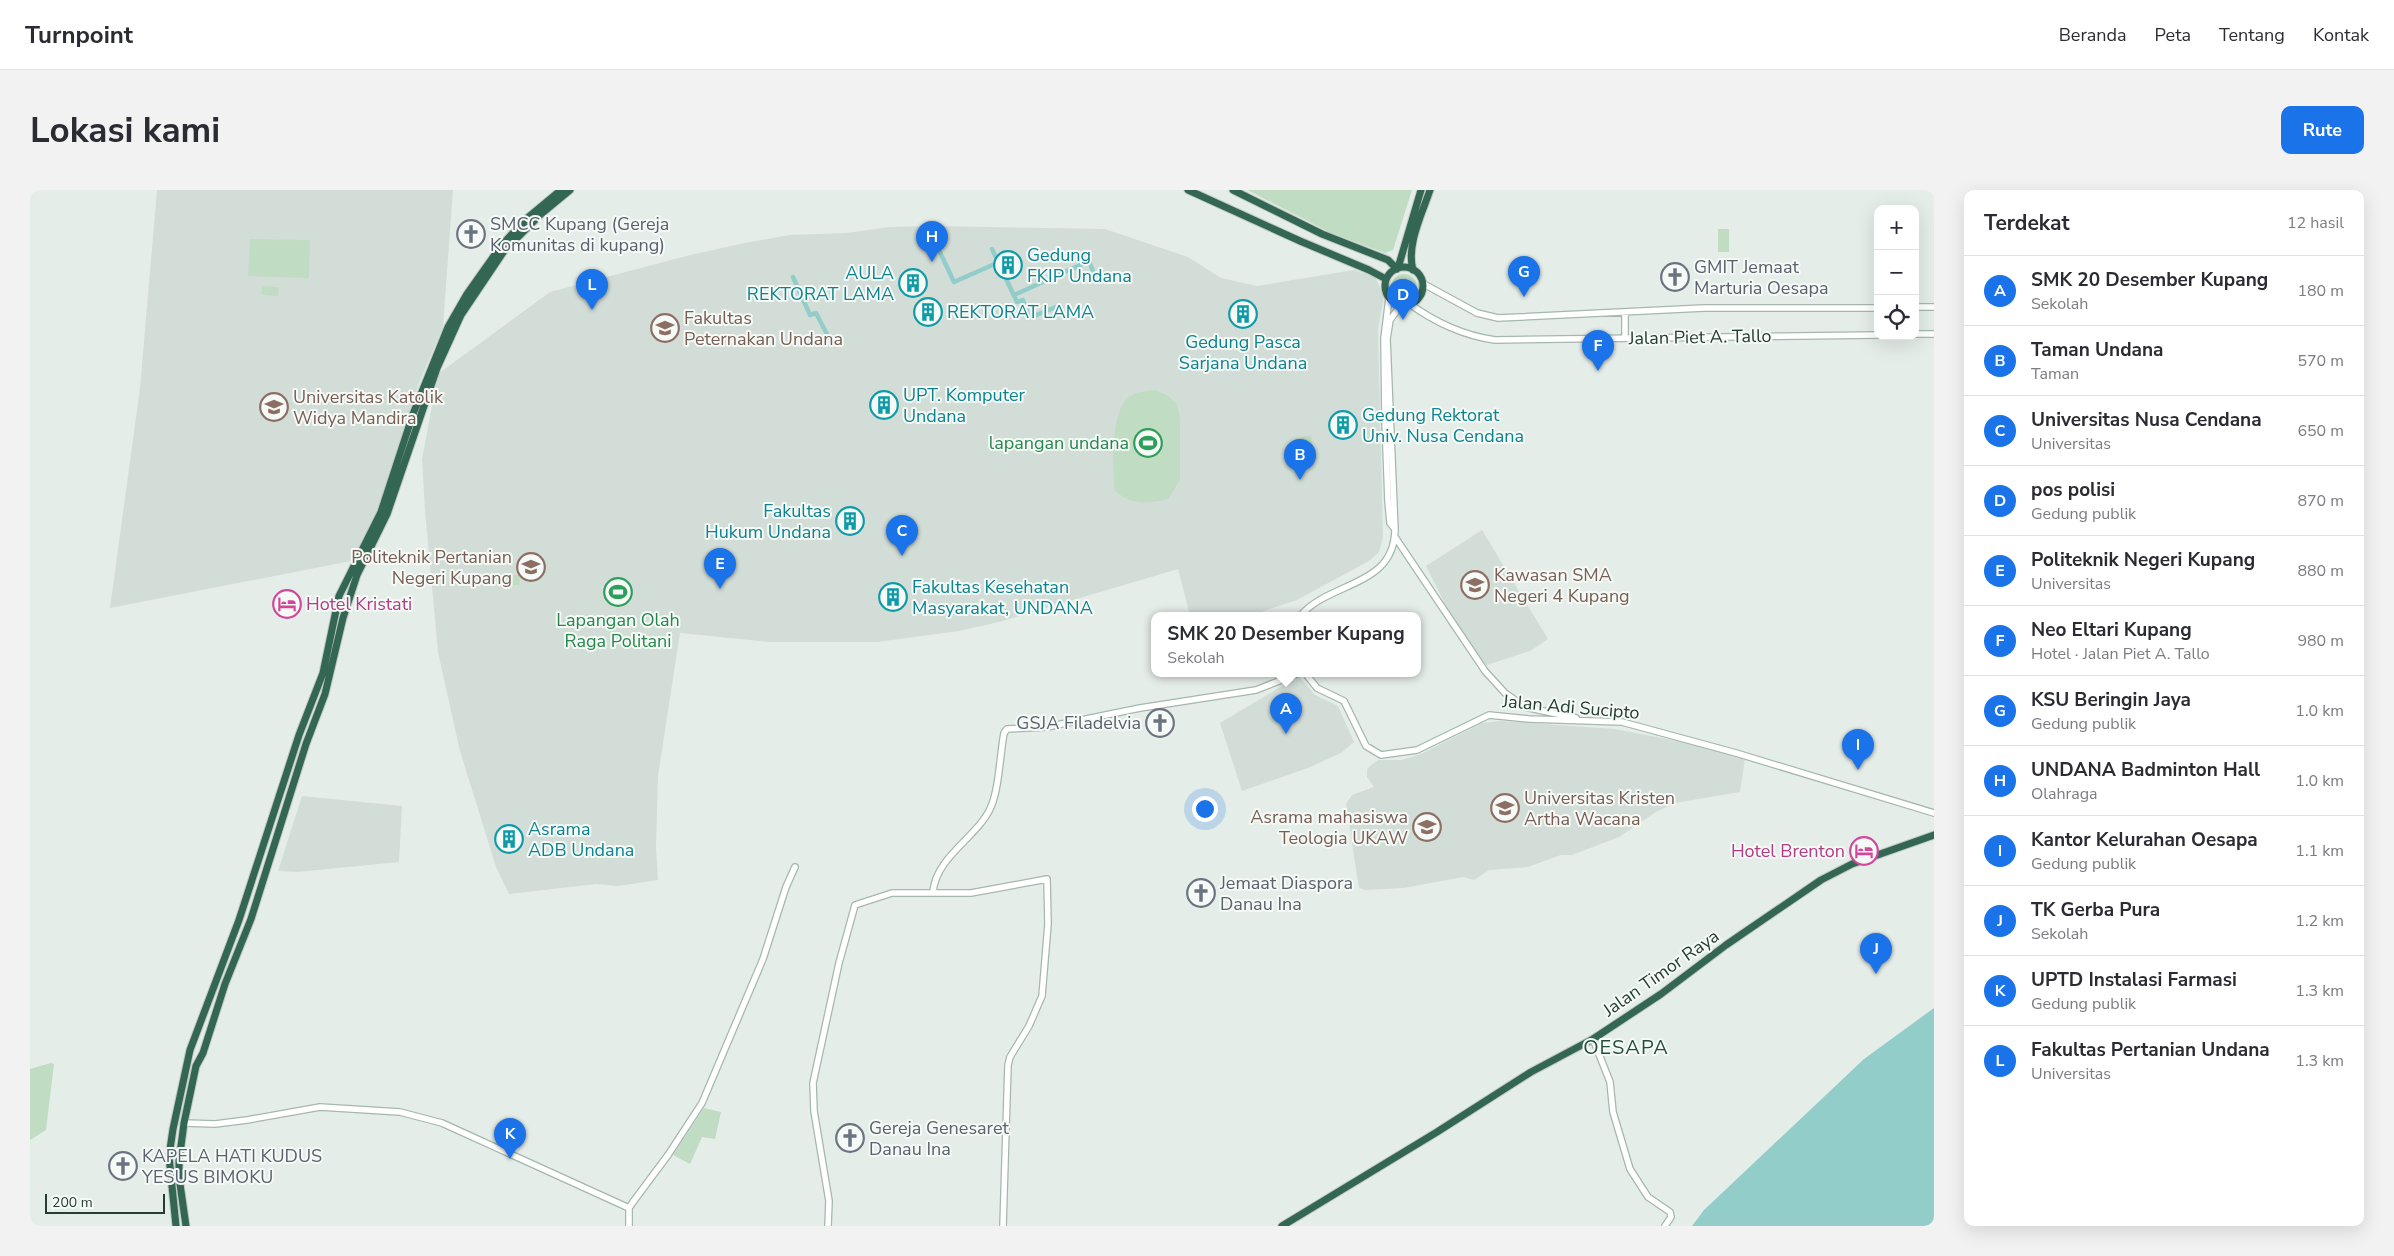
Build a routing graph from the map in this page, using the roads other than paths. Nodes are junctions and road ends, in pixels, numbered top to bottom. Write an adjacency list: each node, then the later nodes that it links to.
1 (561, 190): 7 (highway)
2 (570, 190): 7 (highway)
3 (1188, 190): 10 (highway)
4 (1233, 190): 8 (highway)
5 (1421, 190): 8 (highway)
6 (1430, 190): 9 (highway)
7 (494, 260): 23 (highway)
8 (1397, 268): 9 (highway); 10 (highway)
9 (1413, 270): 11 (highway)
10 (1386, 279): 12 (highway)
11 (1422, 283): 13 (highway); 18 (street, Jalan Piet A. Tallo)
12 (1389, 298): 14 (highway); 24 (street)
13 (1410, 304): 14 (highway); 22 (street, Jalan Piet A. Tallo)
14 (1401, 305): 24 (street)
15 (1934, 306): 16 (street)
16 (1919, 307)
17 (1874, 308): 18 (street, Jalan Piet A. Tallo)
18 (1625, 313): 22 (street)
19 (1919, 334): 20 (street)
20 (1934, 334)
21 (1874, 335): 22 (street, Jalan Piet A. Tallo)
22 (1625, 338)
23 (443, 346): 26 (highway); 27 (highway)
24 (1395, 530): 25 (street)
25 (1395, 537): 28 (street); 31 (street)
26 (339, 596): 27 (highway); 33 (highway)
27 (349, 600): 34 (highway)
28 (1305, 612)
29 (1289, 677): 37 (street)
30 (1307, 677): 31 (street, Jalan Adi Sucipto)
31 (1580, 720): 32 (street, Jalan Adi Sucipto)
32 (1934, 813)
33 (268, 830): 34 (highway); 38 (highway)
34 (278, 833): 39 (highway)
35 (1934, 835): 40 (highway, Jalan Timor Raya)
36 (795, 867): 44 (street)
37 (933, 892): 48 (street); 49 (street)
38 (214, 984): 39 (highway); 43 (highway)
39 (224, 988): 41 (highway)
40 (1594, 1039): 50 (highway, Jalan Timor Raya); 51 (street)
41 (184, 1123): 42 (highway); 44 (street)
42 (181, 1198): 43 (highway); 46 (highway)
43 (172, 1199): 45 (highway)
44 (629, 1208): 47 (street)
45 (176, 1226)
46 (186, 1226)
47 (629, 1226)
48 (828, 1226)
49 (1003, 1226)
50 (1282, 1226)
51 (1665, 1226)

